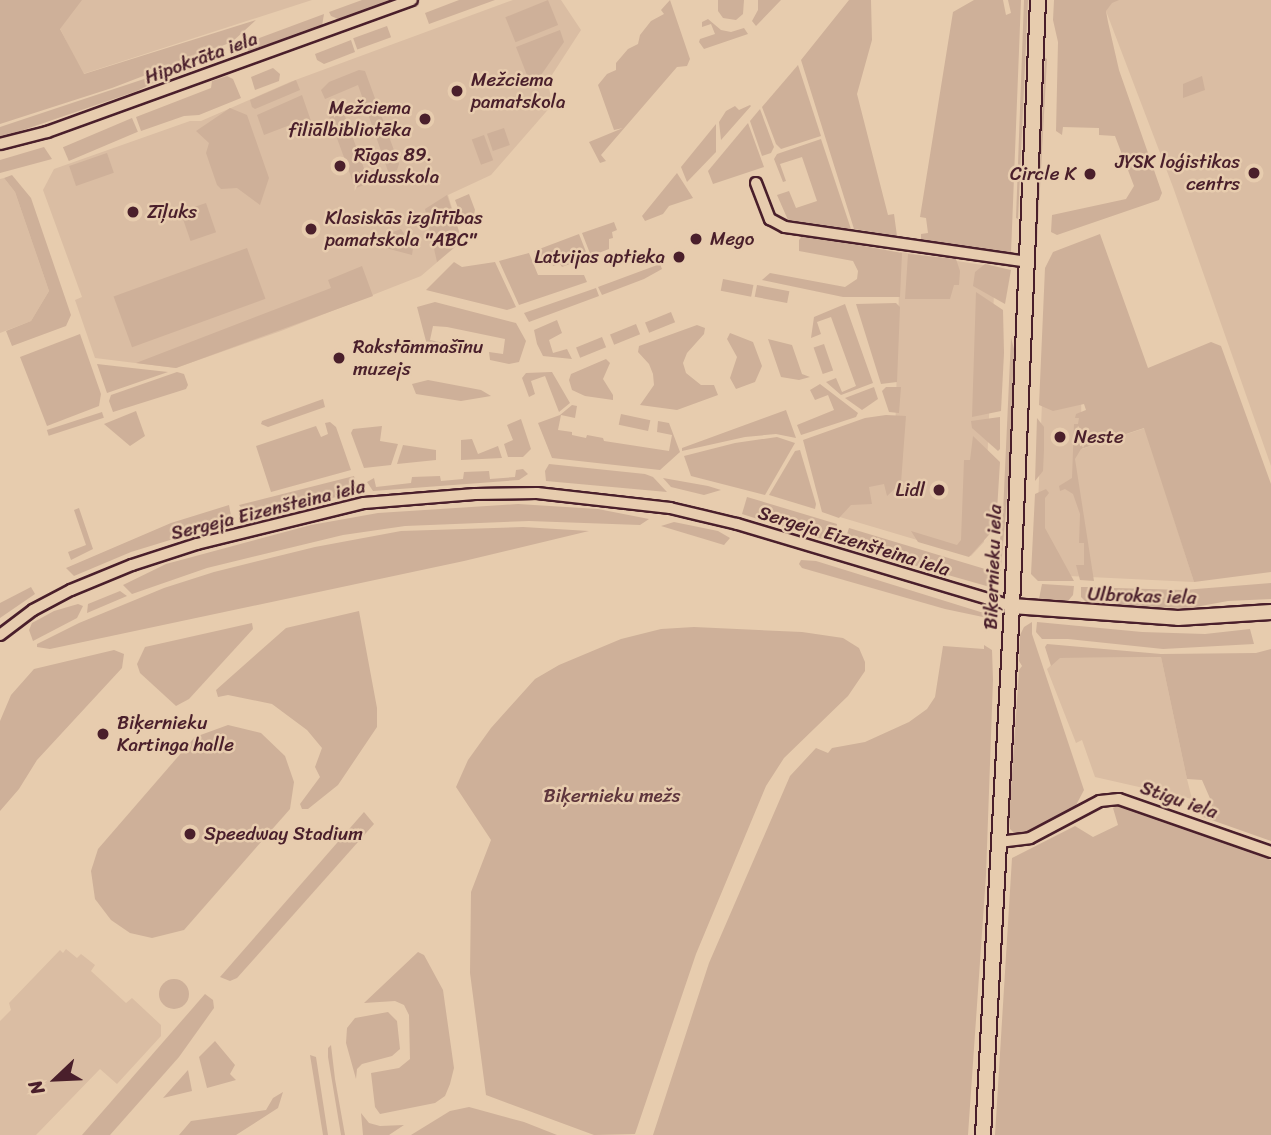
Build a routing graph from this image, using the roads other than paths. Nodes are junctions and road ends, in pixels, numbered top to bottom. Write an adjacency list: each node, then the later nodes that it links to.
1 (411, 0): 3 (street, Hipokrāta iela)
2 (1038, 0): 5 (main road, Biķernieku iela)
3 (0, 144)
4 (756, 183): 5 (street)
5 (1027, 262): 6 (main road, Biķernieku iela)
6 (1012, 606): 7 (main road, Ulbrokas iela); 8 (street, Sergeja Eizenšteina iela); 9 (main road, Biķernieku iela)
7 (1271, 612)
8 (0, 635)
9 (999, 842): 10 (street, Stigu iela); 11 (main road, Biķernieku iela)
10 (1271, 852)
11 (983, 1135)

